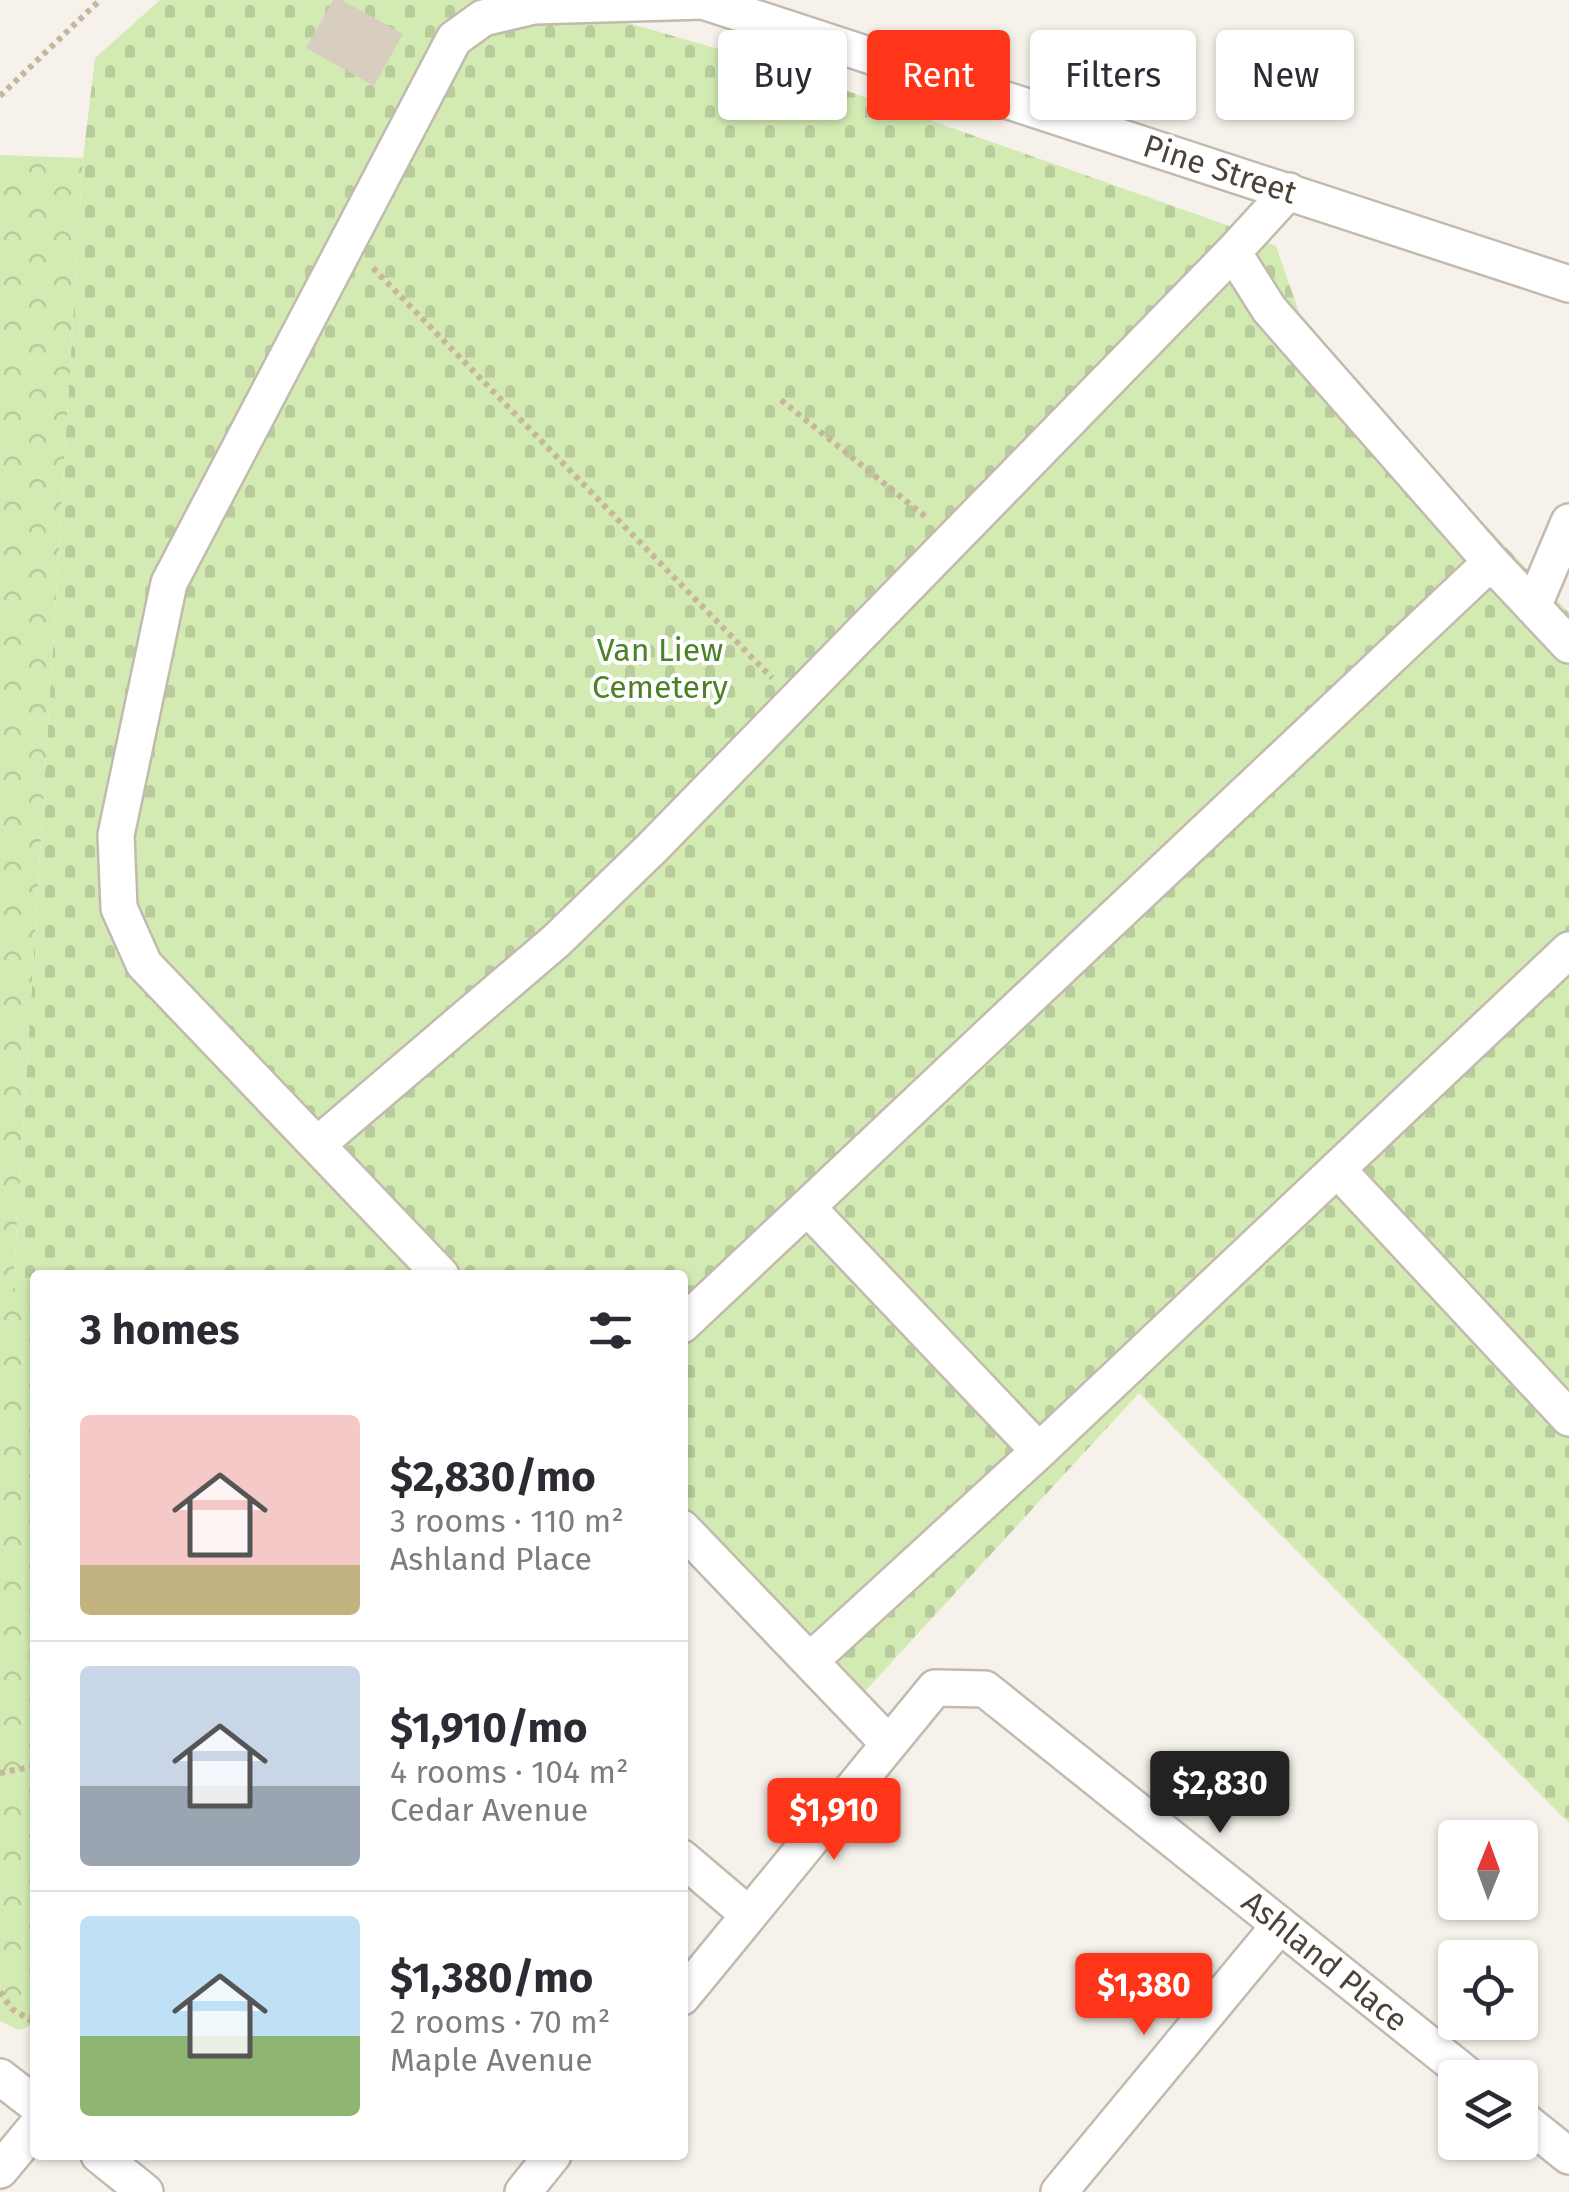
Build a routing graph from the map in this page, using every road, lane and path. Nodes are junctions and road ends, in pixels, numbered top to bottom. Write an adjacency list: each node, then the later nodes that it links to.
1 (100, 0): 3 (path)
2 (701, 0): 4 (street, Pine Street); 5 (street, Pine Street)
3 (0, 96)
4 (1288, 191): 6 (street); 7 (street, Pine Street)
5 (348, 242): 14 (path); 16 (street, Pine Street)
6 (1233, 252): 10 (street); 11 (street)
7 (1569, 284)
8 (781, 400): 10 (path)
9 (1569, 522): 12 (street)
10 (952, 538): 14 (street)
11 (1491, 562): 12 (street); 18 (street)
12 (1533, 607): 13 (street)
13 (1569, 645)
14 (794, 700): 16 (street)
15 (1569, 950): 17 (street)
16 (317, 1146): 19 (street, Pine Street)
17 (1337, 1169): 21 (street); 22 (street)
18 (808, 1207): 20 (street); 22 (street)
19 (436, 1270)
20 (688, 1319)
21 (1569, 1418)
22 (1039, 1451): 24 (street)
23 (688, 1534): 24 (street)
24 (810, 1660): 25 (street)
25 (889, 1744): 29 (street); 30 (street, Ashland Place)
26 (30, 1767): 27 (path)
27 (0, 1773)
28 (688, 1863): 29 (street)
29 (749, 1915): 31 (street)
30 (1280, 1925): 34 (street, Ashland Place); 45 (street)
31 (688, 1990)
32 (0, 1992): 33 (path)
33 (30, 2021)
34 (1449, 2060)
35 (0, 2077): 36 (street)
36 (30, 2100)
37 (1538, 2131): 39 (street)
38 (30, 2134): 42 (street)
39 (1569, 2156)
40 (105, 2160): 43 (street)
41 (549, 2160): 44 (street)
42 (0, 2170)
43 (144, 2192)
44 (523, 2192)
45 (1059, 2192)

